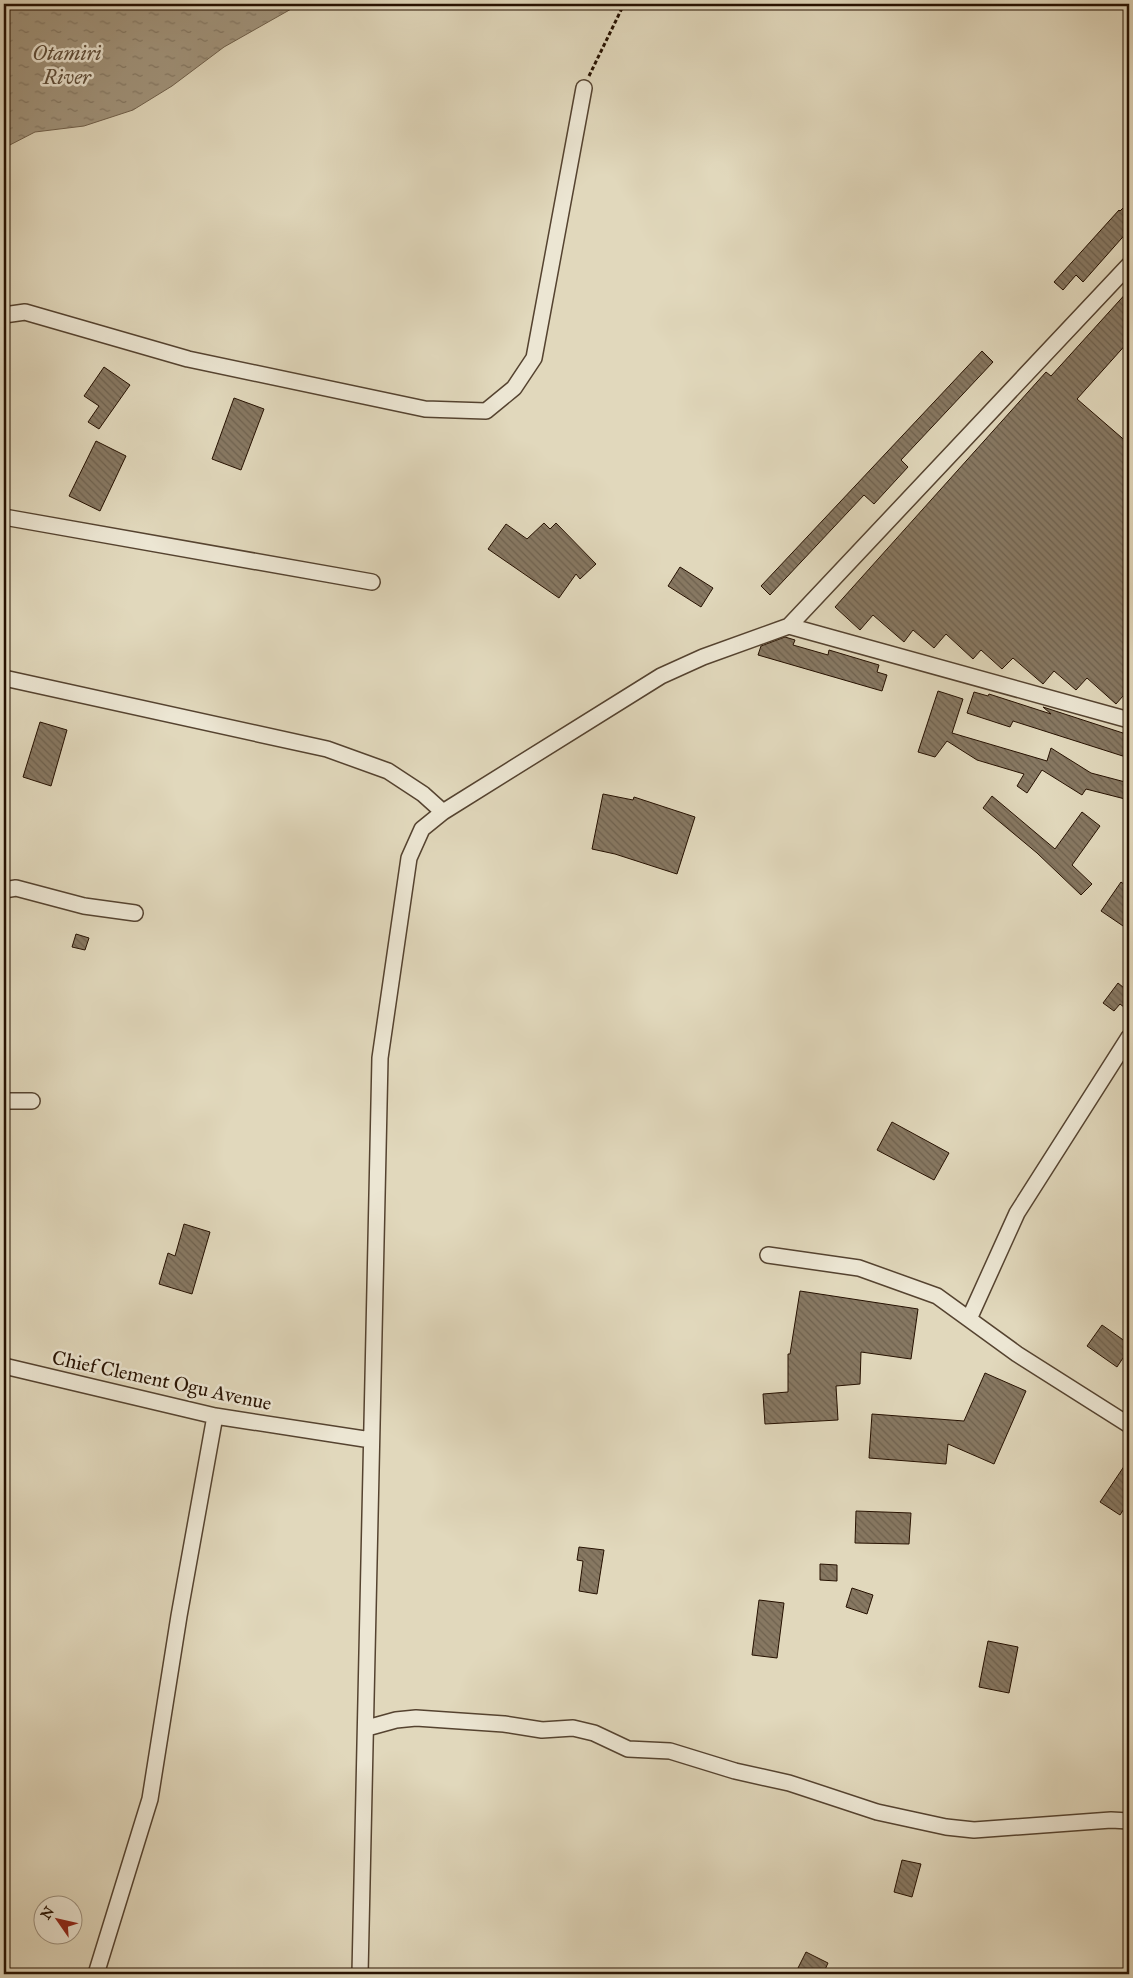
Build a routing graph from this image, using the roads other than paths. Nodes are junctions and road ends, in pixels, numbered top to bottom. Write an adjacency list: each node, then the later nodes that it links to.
1 (584, 88): 3 (street)
2 (1129, 265): 6 (street)
3 (4, 314)
4 (4, 517): 5 (street)
5 (372, 582)
6 (790, 626): 8 (street); 9 (street)
7 (4, 678): 9 (street)
8 (1129, 720)
9 (443, 812): 20 (street)
10 (4, 890): 11 (street)
11 (135, 913)
12 (1129, 1037): 16 (street)
13 (4, 1101): 14 (street)
14 (32, 1101)
15 (768, 1254): 16 (street)
16 (969, 1319): 19 (street)
17 (4, 1366): 18 (street, Chief Clement Ogu Avenue)
18 (215, 1416): 20 (street, Chief Clement Ogu Avenue); 23 (street)
19 (1129, 1425)
20 (371, 1440): 21 (street)
21 (367, 1728): 22 (street); 24 (street)
22 (1129, 1821)
23 (96, 1974)
24 (360, 1974)

